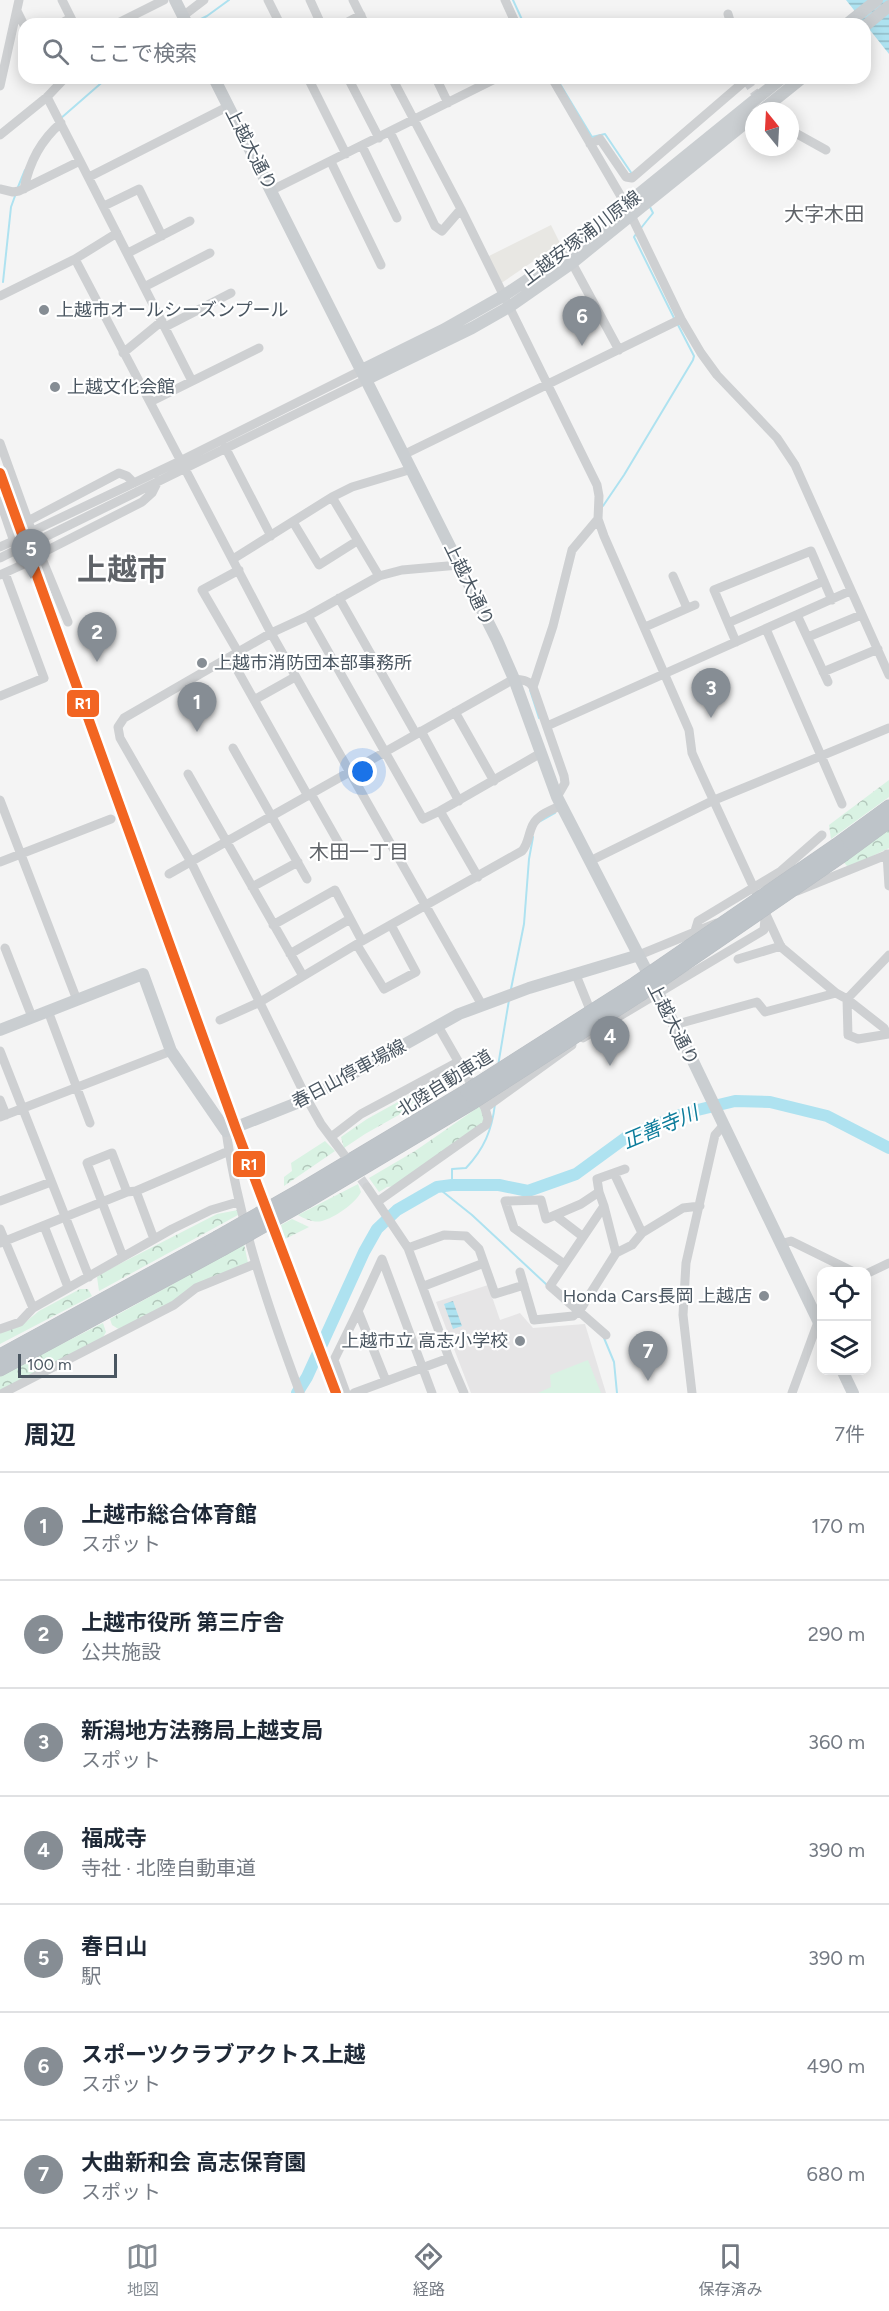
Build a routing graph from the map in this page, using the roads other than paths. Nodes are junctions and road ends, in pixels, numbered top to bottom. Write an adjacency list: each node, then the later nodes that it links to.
1 (19, 0): 12 (street)
2 (62, 0): 15 (street)
3 (164, 0): 16 (street)
4 (175, 0): 17 (main road)
5 (204, 0): 18 (street)
6 (268, 0): 19 (street)
7 (310, 0): 20 (street)
8 (505, 0): 22 (street)
9 (877, 0): 24 (main road)
10 (356, 1): 21 (street)
11 (889, 6): 25 (main road)
12 (17, 10): 14 (street); 37 (street)
13 (728, 14): 23 (street)
14 (21, 18)
15 (71, 18)
16 (128, 18)
17 (184, 18)
18 (187, 18)
19 (277, 18)
20 (318, 18)
21 (362, 18)
22 (513, 18)
23 (729, 18)
24 (854, 18)
25 (871, 21)
26 (58, 84): 38 (street)
27 (217, 84): 41 (main road, 上越大通り)
28 (311, 84): 52 (street)
29 (351, 84): 48 (street)
30 (395, 84): 42 (street)
31 (439, 84): 40 (street)
32 (485, 84): 40 (street)
33 (555, 84): 49 (street)
34 (742, 84): 49 (street)
35 (775, 84): 61 (main road, 上越安塚浦川原線)
36 (794, 84): 39 (main road)
37 (0, 86)
38 (47, 97): 43 (street); 46 (street)
39 (771, 102)
40 (448, 103): 42 (street)
41 (229, 106): 55 (street); 58 (main road, 上越大通り)
42 (413, 120): 45 (street); 60 (street)
43 (61, 123): 53 (street); 57 (street)
44 (745, 123): 61 (main road, 上越安塚浦川原線)
45 (390, 132): 48 (street); 60 (street)
46 (0, 135)
47 (799, 135): 51 (street)
48 (379, 138): 50 (street)
49 (590, 144): 61 (street)
50 (362, 146): 52 (street); 62 (street)
51 (826, 150)
52 (346, 154): 54 (street)
53 (80, 161): 55 (street); 57 (street)
54 (331, 162): 58 (street); 70 (street)
55 (89, 177): 59 (street)
56 (0, 189): 57 (street)
57 (24, 189)
58 (272, 190): 80 (main road, 上越大通り)
59 (104, 206): 64 (street); 65 (street)
60 (461, 209): 74 (street)
61 (629, 210): 69 (main road, 上越安塚浦川原線); 74 (main road, 上越安塚浦川原線); 75 (street)
62 (397, 218)
63 (190, 221): 65 (street)
64 (117, 233): 66 (street); 68 (street)
65 (162, 236): 66 (street)
66 (128, 253): 71 (street)
67 (210, 253): 71 (street)
68 (75, 259): 73 (street); 79 (street)
69 (572, 263): 74 (main road, 上越安塚浦川原線); 78 (street)
70 (381, 266)
71 (144, 287): 76 (street)
72 (231, 293): 76 (street)
73 (0, 296)
74 (506, 301): 80 (main road, 上越安塚浦川原線); 82 (street)
75 (681, 318): 78 (street); 112 (street)
76 (164, 324): 79 (street); 81 (street)
77 (259, 348): 81 (street)
78 (619, 350): 82 (street)
79 (123, 353): 83 (street)
80 (364, 374): 85 (street); 86 (main road, 上越大通り); 87 (street)
81 (192, 381): 83 (street)
82 (546, 385): 86 (street); 93 (street)
83 (150, 402): 87 (street)
84 (0, 443): 94 (street)
85 (225, 447): 87 (street); 99 (street)
86 (405, 454): 88 (main road, 上越大通り)
87 (182, 464): 89 (street); 90 (street); 105 (street)
88 (412, 469): 91 (street); 106 (main road, 上越大通り)
89 (158, 481): 100 (street); 103 (street)
90 (134, 483): 94 (street); 97 (street)
91 (332, 497): 95 (street); 101 (street)
92 (0, 501): 96 (street)
93 (598, 519): 120 (street); 133 (street)
94 (28, 521): 103 (street)
95 (293, 522): 99 (street); 101 (street)
96 (10, 528): 98 (street); 108 (street)
97 (35, 530)
98 (0, 534)
99 (271, 536): 105 (street)
100 (39, 540)
101 (357, 541): 109 (street)
102 (0, 547): 104 (street)
103 (40, 554): 118 (street)
104 (0, 558)
105 (233, 559): 107 (street)
106 (459, 566): 109 (street); 131 (main road, 上越大通り)
107 (238, 570): 122 (street); 126 (street)
108 (2, 574): 134 (street)
109 (379, 576): 113 (street)
110 (673, 576): 120 (street)
111 (824, 581): 114 (street); 119 (street); 119 (street)
112 (850, 591): 114 (street); 116 (street)
113 (339, 598): 117 (street); 139 (street)
114 (832, 600): 115 (street)
115 (797, 615): 121 (street); 123 (street)
116 (861, 615): 123 (street); 125 (street)
117 (308, 616): 122 (street); 141 (street)
118 (68, 622)
119 (728, 622): 124 (street)
120 (645, 627): 128 (street)
121 (766, 629): 124 (street); 143 (street)
122 (271, 633): 126 (street); 130 (street)
123 (808, 637): 127 (street)
124 (736, 642): 128 (street)
125 (878, 649): 127 (street); 129 (street)
126 (234, 655): 135 (street); 166 (street)
127 (823, 672): 132 (street)
128 (666, 674): 137 (street); 151 (street)
129 (889, 675)
130 (295, 677): 135 (street); 144 (street)
131 (514, 679): 133 (street); 136 (street); 142 (main road, 上越大通り)
132 (828, 682)
133 (533, 687): 137 (street)
134 (0, 696)
135 (254, 700): 147 (street)
136 (455, 712): 139 (street); 146 (street)
137 (547, 726): 150 (street)
138 (889, 728): 143 (street)
139 (418, 733): 141 (street); 149 (street)
140 (233, 748): 155 (street)
141 (385, 752): 144 (street); 154 (street)
142 (541, 753): 146 (street); 150 (main road, 上越大通り)
143 (822, 756): 151 (street); 152 (street)
144 (349, 772): 147 (street); 175 (street)
145 (188, 774): 159 (street)
146 (494, 781): 149 (street)
147 (310, 795): 155 (street); 162 (street)
148 (0, 800): 161 (street)
149 (459, 801): 154 (street)
150 (560, 801): 164 (main road, 上越大通り); 169 (street)
151 (712, 801): 164 (street); 173 (street)
152 (842, 804)
153 (889, 807): 160 (highway, 北陸自動車道)
154 (440, 811): 169 (street)
155 (272, 816): 159 (street); 167 (street)
156 (111, 819): 161 (street)
157 (889, 821): 160 (highway, 北陸自動車道)
158 (822, 835): 173 (street)
159 (226, 843): 166 (street); 172 (street)
160 (840, 850): 239 (highway, 北陸自動車道, bridge)
161 (21, 854): 165 (street); 193 (street)
162 (345, 854)
163 (888, 854): 171 (street); 174 (street)
164 (590, 861): 185 (main road, 上越大通り)
165 (0, 862)
166 (191, 862): 168 (street); 194 (street)
167 (298, 862): 170 (street); 172 (street)
168 (169, 874)
169 (478, 877): 175 (street)
170 (308, 879)
171 (889, 886)
172 (252, 887): 178 (street)
173 (753, 889): 174 (street); 180 (street)
174 (760, 905): 176 (street); 180 (street)
175 (426, 907): 179 (street); 195 (street)
176 (765, 915): 182 (street); 190 (street)
177 (350, 919): 178 (street); 181 (street); 184 (street)
178 (273, 925): 184 (street)
179 (391, 925): 181 (street); 181 (street)
180 (695, 931): 185 (street)
181 (360, 943): 189 (street)
182 (780, 946): 187 (street); 191 (street)
183 (5, 948): 197 (street)
184 (290, 954): 189 (street)
185 (639, 955): 188 (main road, 春日山停車場線); 190 (main road, 上越大通り)
186 (889, 955): 192 (street)
187 (738, 958)
188 (576, 975): 195 (main road, 春日山停車場線); 202 (street)
189 (303, 976): 194 (street)
190 (658, 993): 199 (main road, 上越大通り); 202 (street)
191 (836, 993): 192 (street); 199 (street)
192 (847, 999): 203 (street); 203 (street)
193 (77, 1000): 196 (main road); 205 (main road)
194 (260, 1002): 198 (street); 208 (street)
195 (482, 1005): 200 (main road, 春日山停車場線)
196 (48, 1011): 197 (main road); 207 (street)
197 (32, 1017): 201 (main road)
198 (220, 1020)
199 (674, 1025): 213 (main road, 上越大通り)
200 (438, 1026): 206 (street); 208 (main road, 春日山停車場線)
201 (0, 1030)
202 (598, 1030): 211 (street)
203 (888, 1034)
204 (0, 1051): 210 (street)
205 (171, 1051): 207 (street); 215 (main road)
206 (458, 1062): 211 (street); 216 (street)
207 (77, 1089): 210 (street); 214 (street)
208 (307, 1099): 215 (main road, 春日山停車場線); 216 (street)
209 (0, 1100): 212 (street)
210 (22, 1108): 212 (street); 221 (street)
211 (486, 1108): 228 (street)
212 (3, 1116)
213 (721, 1121): 230 (street); 240 (main road)
214 (90, 1123)
215 (226, 1131): 217 (street)
216 (331, 1137): 218 (street)
217 (229, 1151): 223 (street); 226 (street)
218 (345, 1156)
219 (625, 1169): 220 (street)
220 (614, 1173): 224 (street); 235 (street)
221 (51, 1182): 225 (street); 232 (street)
222 (367, 1187): 228 (street)
223 (131, 1192): 227 (street); 227 (street); 237 (street)
224 (599, 1192): 229 (street); 231 (street)
225 (0, 1201)
226 (238, 1202): 237 (street); 246 (street)
227 (101, 1203): 232 (street); 243 (street)
228 (380, 1206): 241 (street)
229 (603, 1206): 236 (street); 242 (street)
230 (700, 1206): 235 (street); 274 (street)
231 (556, 1216): 236 (street); 247 (street)
232 (65, 1218): 233 (street); 251 (street)
233 (44, 1226): 238 (street); 254 (street)
234 (0, 1229): 238 (street)
235 (642, 1233): 242 (street)
236 (582, 1236): 247 (street)
237 (154, 1239): 243 (street)
238 (3, 1242): 255 (street)
239 (219, 1244): 262 (highway, 北陸自動車道); 265 (highway, 北陸自動車道)
240 (780, 1245): 248 (street); 258 (main road)
241 (408, 1248): 244 (street); 253 (street)
242 (616, 1253): 256 (street)
243 (123, 1257): 251 (street)
244 (484, 1263): 252 (street); 253 (street)
245 (889, 1263): 250 (street)
246 (255, 1264): 268 (street); 269 (street)
247 (564, 1264): 256 (street)
248 (844, 1267)
249 (520, 1272): 252 (street)
250 (871, 1272)
251 (89, 1277): 254 (street)
252 (524, 1285): 256 (street)
253 (424, 1286): 263 (street)
254 (68, 1287): 255 (street)
255 (33, 1308): 259 (street)
256 (580, 1310): 261 (street)
257 (358, 1311): 264 (street); 267 (street); 270 (street)
258 (818, 1321)
259 (0, 1329)
260 (817, 1332): 275 (street)
261 (606, 1335)
262 (0, 1356)
263 (448, 1358): 264 (street); 273 (street)
264 (423, 1368): 267 (street); 272 (street)
265 (0, 1369)
266 (844, 1375): 276 (main road)
267 (386, 1381): 271 (street)
268 (3, 1393)
269 (300, 1393)
270 (346, 1393)
271 (354, 1393)
272 (432, 1393)
273 (464, 1393)
274 (692, 1393)
275 (792, 1393)
276 (854, 1393)

